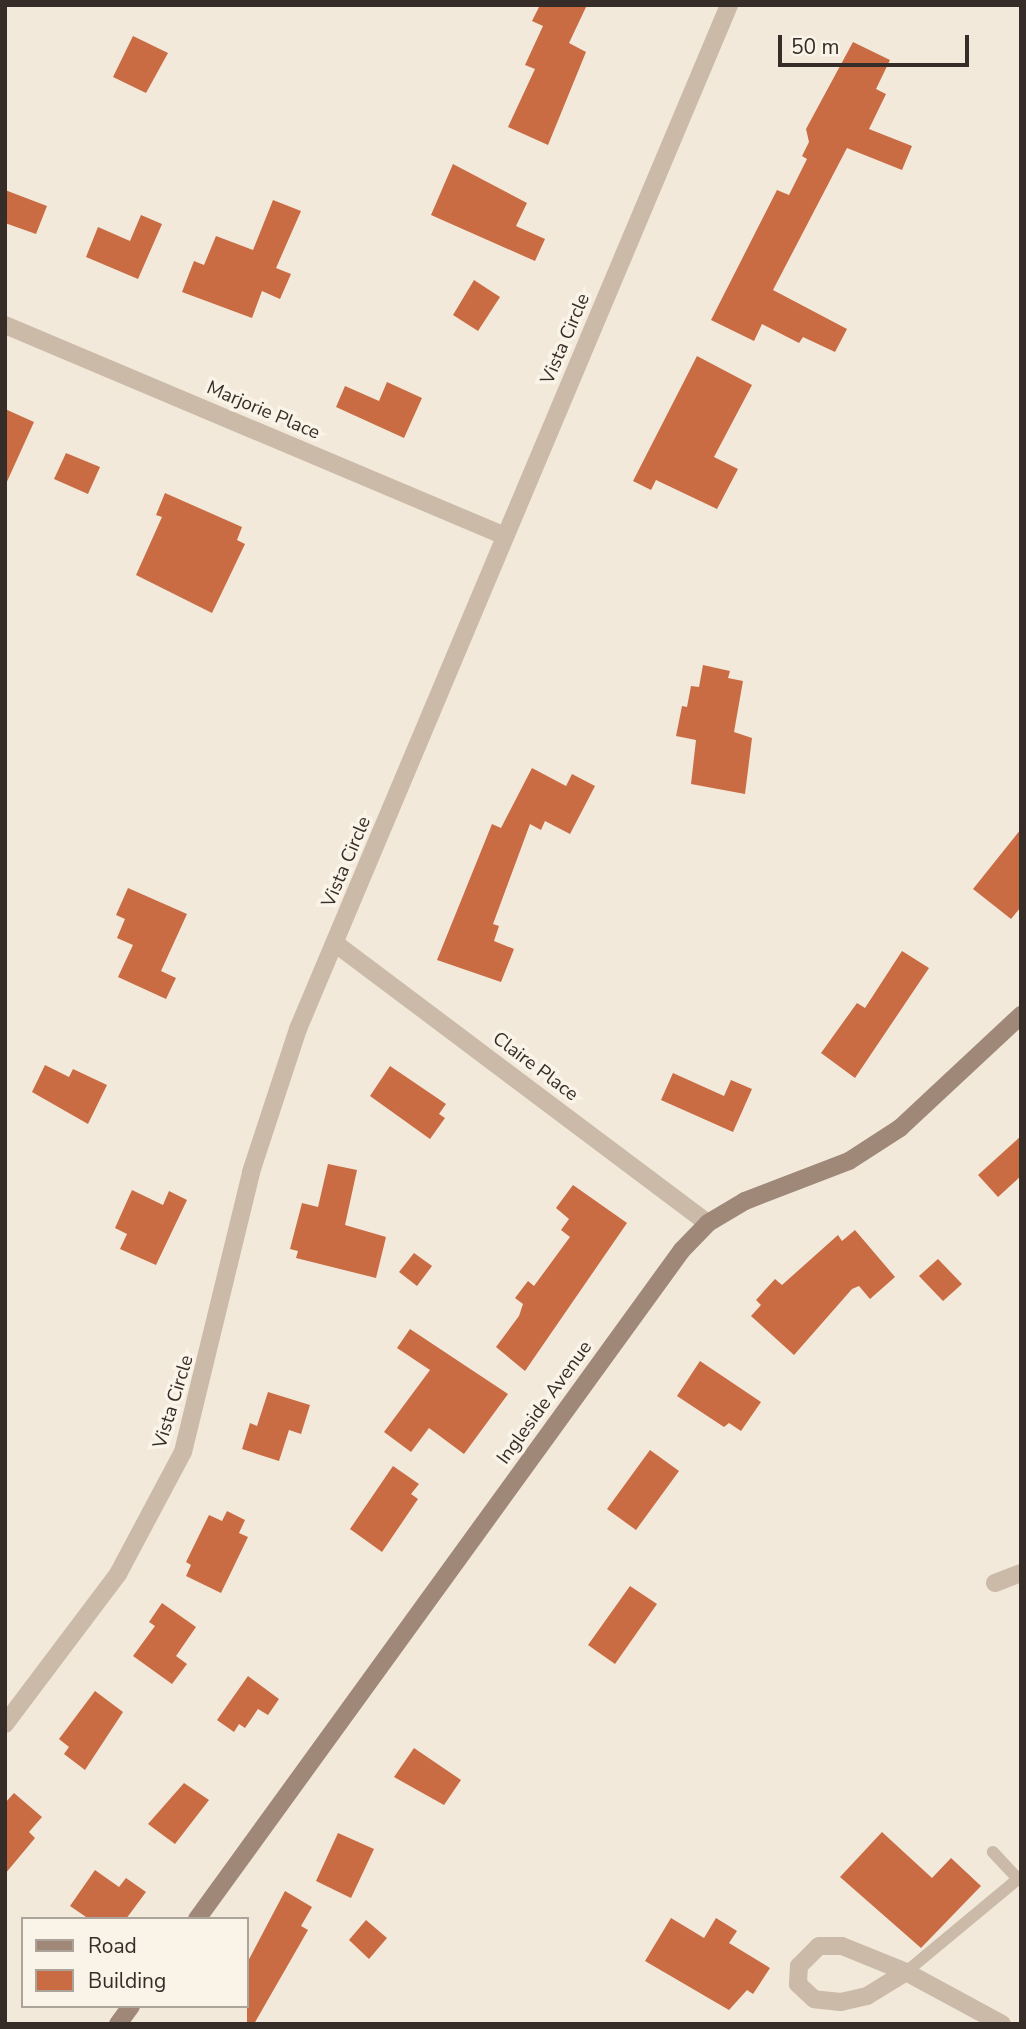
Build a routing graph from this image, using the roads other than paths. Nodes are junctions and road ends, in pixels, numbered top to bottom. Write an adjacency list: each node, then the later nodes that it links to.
1 (729, 5): 3 (street, Vista Circle)
2 (5, 325): 3 (street, Marjorie Place)
3 (505, 536): 4 (street, Vista Circle)
4 (336, 944): 6 (street, Claire Place); 9 (street, Vista Circle)
5 (1021, 1016): 6 (street, Ingleside Avenue)
6 (708, 1223): 11 (street, Ingleside Avenue)
7 (1021, 1573): 8 (street)
8 (995, 1583)
9 (5, 1724)
10 (993, 1852): 12 (lane)
11 (198, 1917)
12 (906, 1972): 12 (street); 15 (street)
13 (130, 2008): 14 (street)
14 (118, 2024)
15 (1002, 2024)

